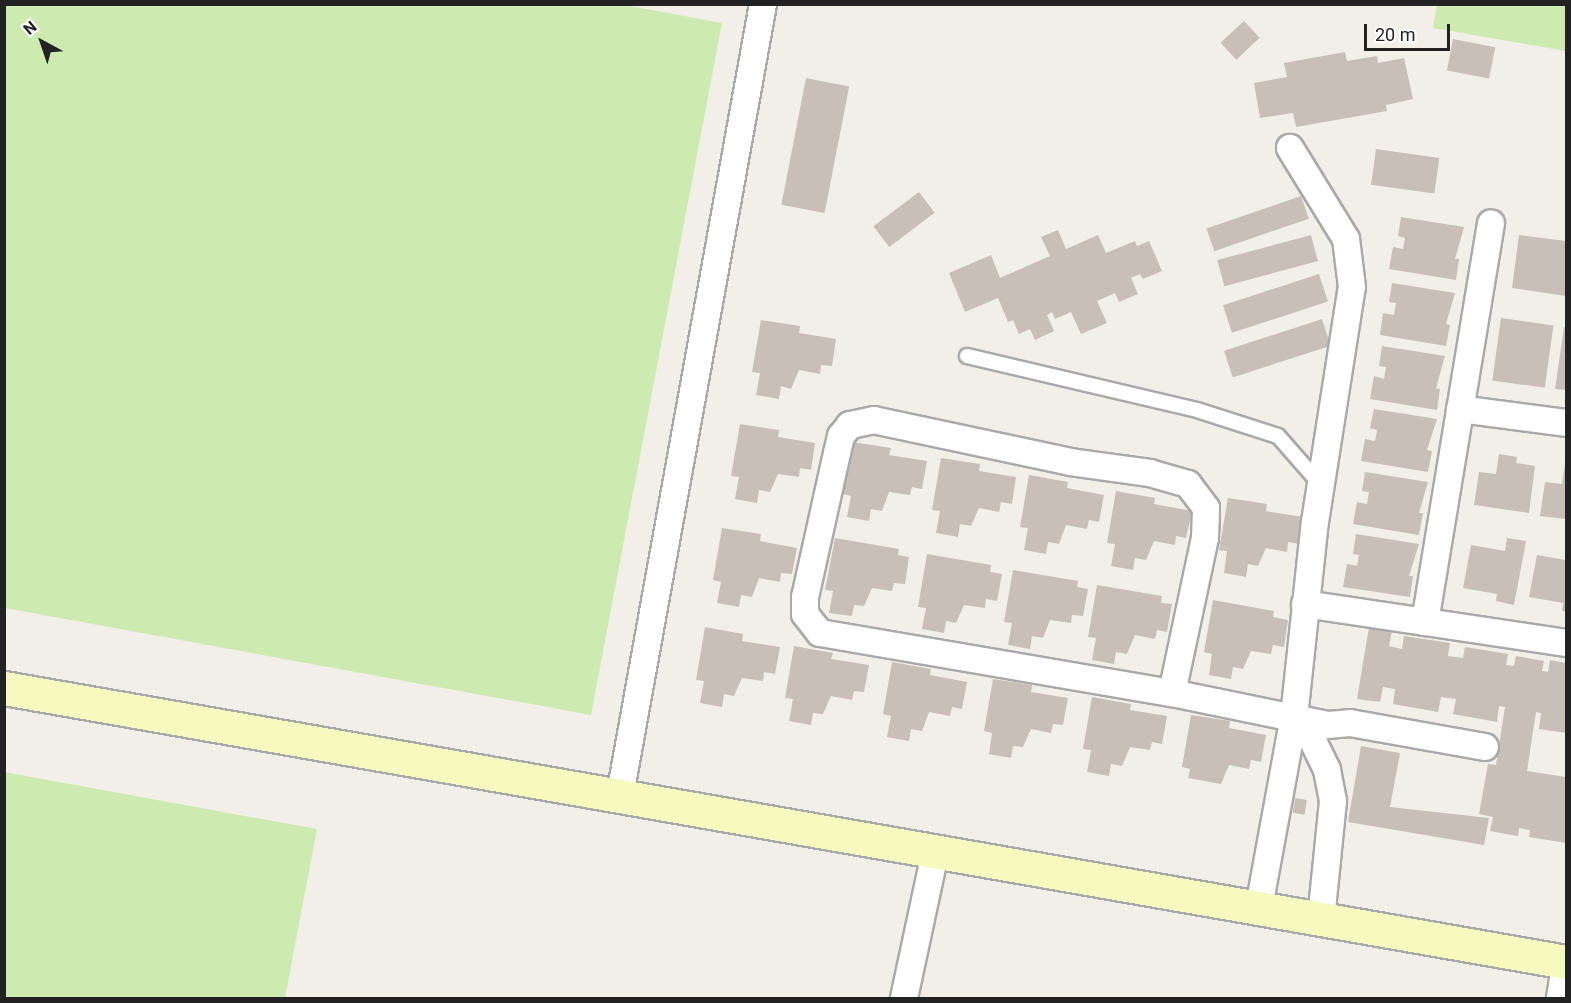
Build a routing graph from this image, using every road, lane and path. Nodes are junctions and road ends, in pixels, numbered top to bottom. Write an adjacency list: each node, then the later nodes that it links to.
1 (763, 4): 15 (street)
2 (1290, 148): 7 (street)
3 (1491, 223): 5 (street)
4 (967, 356): 7 (lane)
5 (1460, 410): 6 (street); 9 (street)
6 (1566, 423)
7 (1322, 486): 8 (street)
8 (1305, 604): 9 (street); 13 (street)
9 (1425, 622): 10 (street)
10 (1566, 643)
11 (4, 688): 15 (street)
12 (1172, 693): 12 (street); 13 (street)
13 (1294, 717): 14 (street); 17 (street); 18 (street)
14 (1485, 747)
15 (620, 795): 16 (street)
16 (936, 849): 17 (street); 20 (street)
17 (1259, 907): 18 (street)
18 (1321, 919): 19 (street)
19 (1566, 962): 21 (street)
20 (904, 999)
21 (1560, 999)

